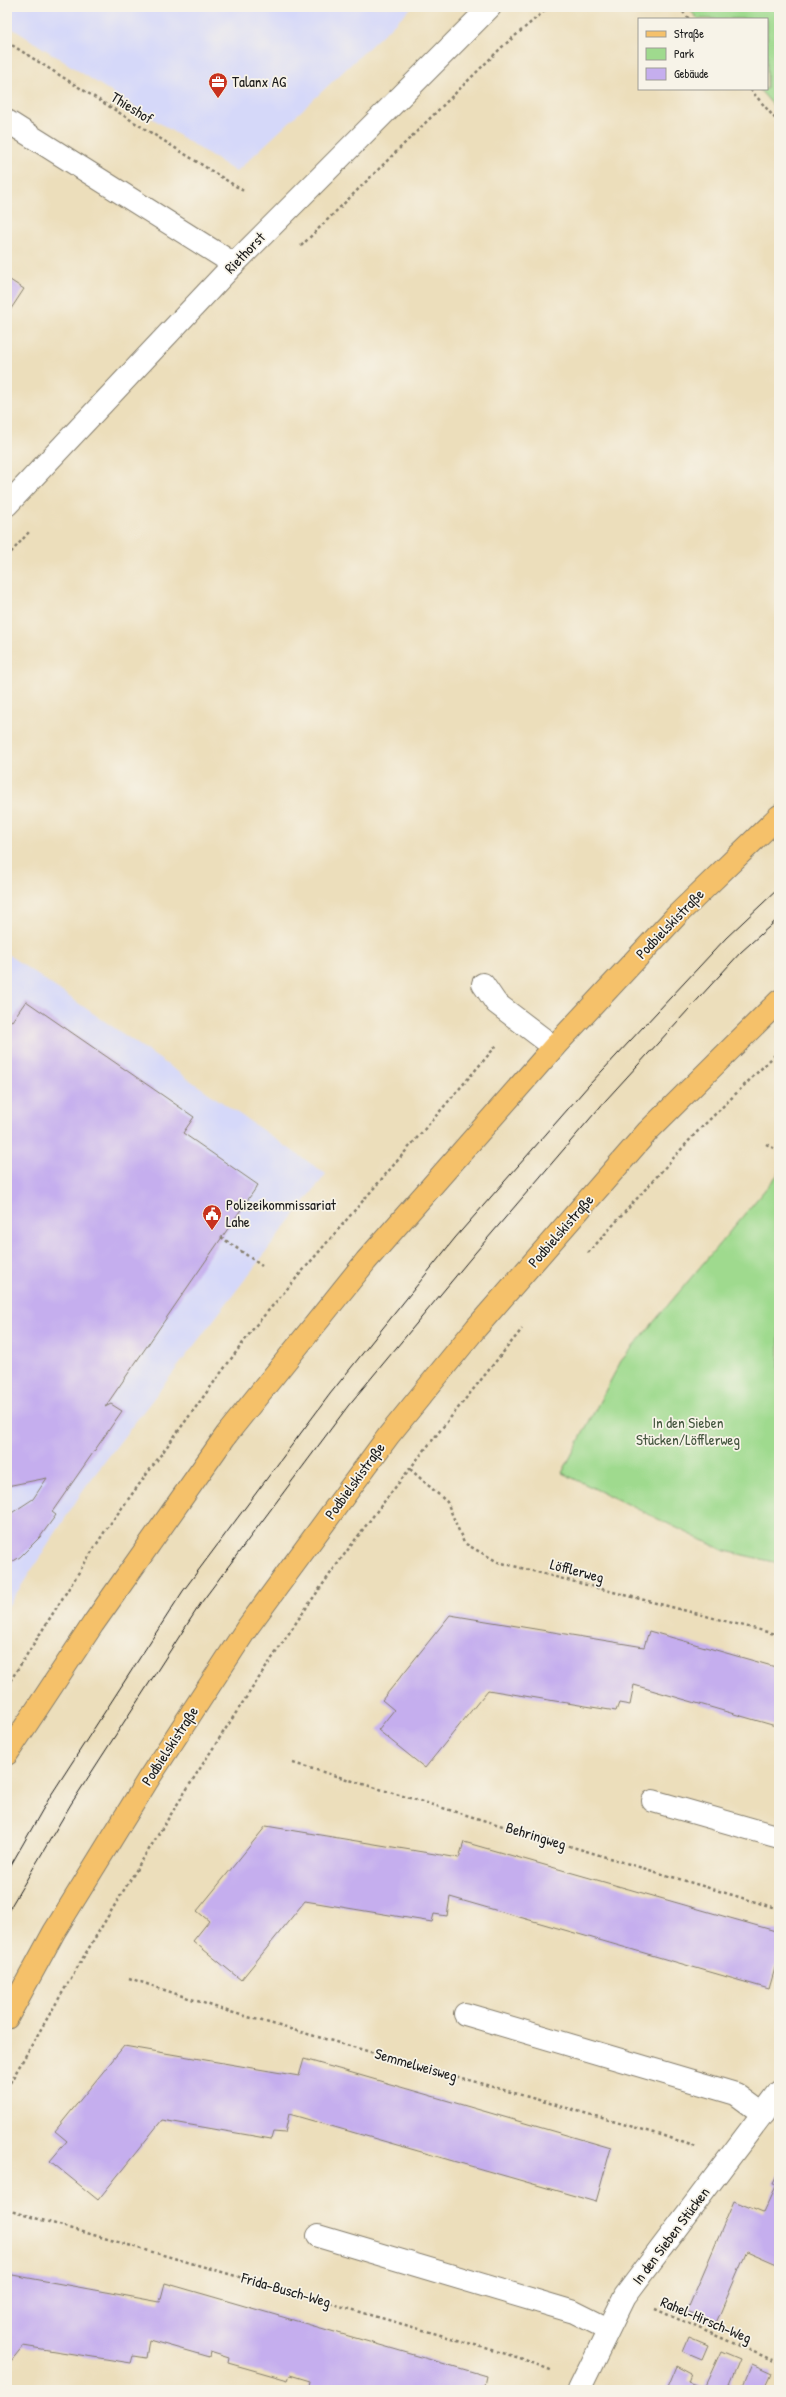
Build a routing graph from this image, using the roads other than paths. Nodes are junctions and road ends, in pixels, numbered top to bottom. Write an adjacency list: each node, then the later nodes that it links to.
1 (490, 7): 3 (street, Riethorst)
2 (7, 121): 3 (street)
3 (234, 264): 4 (street, Riethorst)
4 (7, 505)
5 (779, 816): 8 (main road, Podbielskistraße)
6 (483, 984): 8 (street)
7 (779, 1001): 13 (main road, Podbielskistraße)
8 (554, 1048): 9 (main road, Podbielskistraße)
9 (7, 1754)
10 (653, 1801): 11 (street)
11 (779, 1837)
12 (465, 2014): 15 (street)
13 (7, 2018)
14 (779, 2092): 15 (street, In den Sieben Stücken)
15 (763, 2114): 17 (street, In den Sieben Stücken)
16 (318, 2236): 17 (street)
17 (608, 2329): 18 (street, In den Sieben Stücken)
18 (579, 2390)

